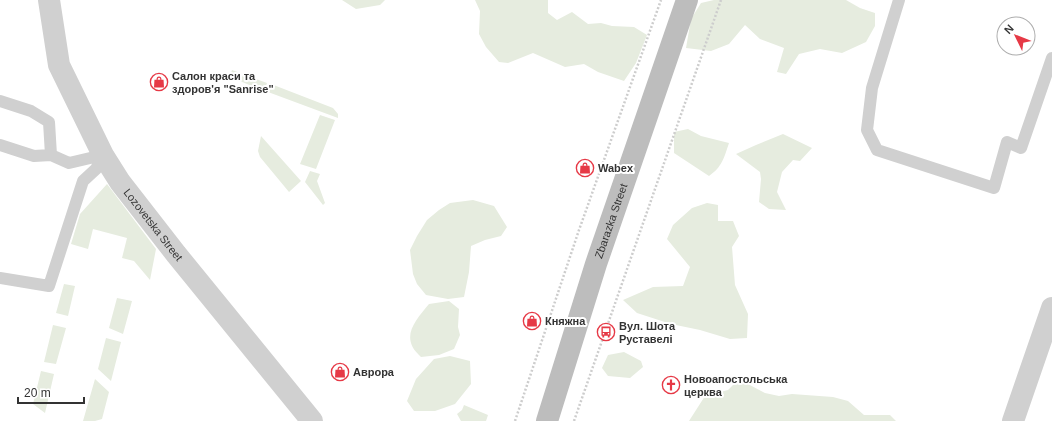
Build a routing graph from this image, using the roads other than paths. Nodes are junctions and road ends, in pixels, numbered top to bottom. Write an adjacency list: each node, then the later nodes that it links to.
1 (49, 0): 8 (street, Lozovetska Street)
2 (687, 0): 12 (main road, Zbarazka Street)
3 (900, 0): 4 (lane)
4 (1052, 58)
5 (0, 101): 7 (lane)
6 (0, 145): 7 (lane)
7 (51, 154): 8 (lane)
8 (103, 155): 9 (lane); 11 (street, Lozovetska Street)
9 (0, 278)
10 (1052, 308): 13 (street)
11 (312, 421)
12 (547, 421)
13 (1013, 421)

